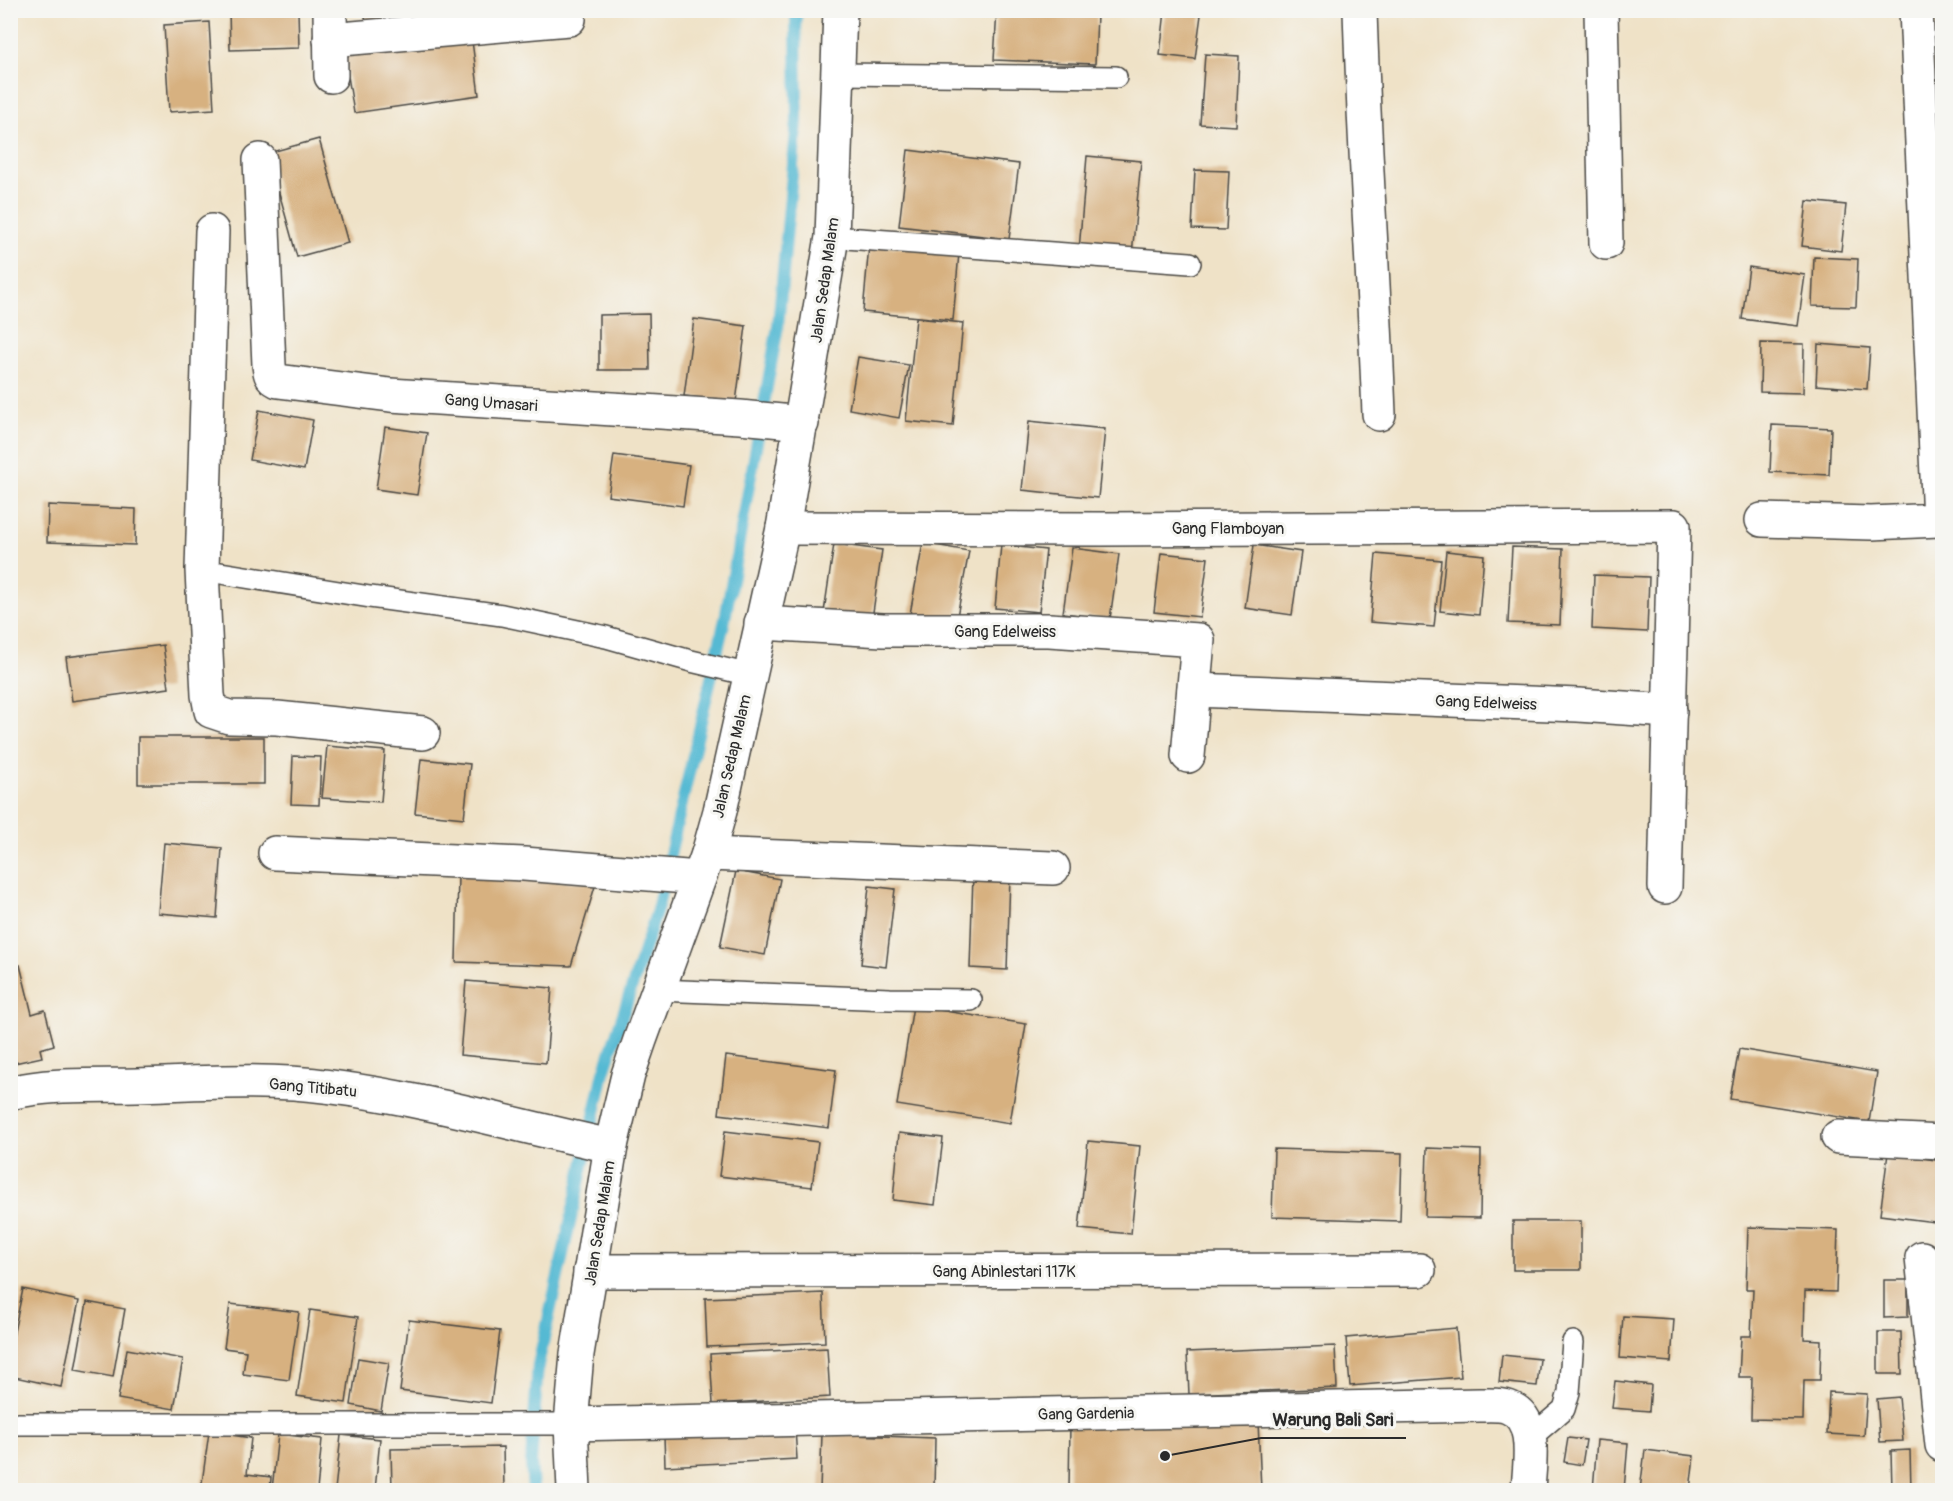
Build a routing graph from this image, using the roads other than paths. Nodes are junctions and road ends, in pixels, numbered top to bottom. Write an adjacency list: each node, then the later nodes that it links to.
1 (840, 10): 7 (street, Jalan Sedap Malam)
2 (1360, 10): 15 (street)
3 (1601, 10): 13 (street)
4 (1916, 10): 17 (street)
5 (569, 19): 6 (street)
6 (330, 25): 8 (street)
7 (838, 74): 9 (lane); 12 (street, Jalan Sedap Malam)
8 (330, 76)
9 (1116, 77)
10 (260, 160): 16 (street, Gang Umasari)
11 (212, 231): 19 (street)
12 (832, 237): 14 (lane); 16 (street, Jalan Sedap Malam)
13 (1606, 243)
14 (1190, 263)
15 (1379, 414)
16 (802, 423): 18 (street, Jalan Sedap Malam)
17 (1762, 520)
18 (783, 528): 20 (street, Jalan Sedap Malam); 23 (street, Gang Flamboyan)
19 (202, 570): 21 (lane); 24 (street)
20 (761, 623): 21 (street, Jalan Sedap Malam); 22 (street, Gang Edelweiss)
21 (739, 672): 28 (street, Jalan Sedap Malam)
22 (1194, 690): 23 (street, Gang Edelweiss); 25 (street, Gang Edelweiss)
23 (1670, 711): 29 (street)
24 (423, 733)
25 (1188, 756)
26 (275, 853): 28 (street)
27 (1053, 868): 28 (street)
28 (685, 871): 30 (street, Jalan Sedap Malam)
29 (1665, 887)
30 (657, 990): 31 (lane); 34 (street, Jalan Sedap Malam)
31 (971, 1000)
32 (10, 1093): 34 (street, Gang Titibatu)
33 (1838, 1137): 35 (street)
34 (593, 1142): 38 (street, Jalan Sedap Malam)
35 (1942, 1142)
36 (1922, 1258): 43 (street)
37 (1419, 1270): 38 (street, Gang Abinlestari 117K)
38 (590, 1271): 41 (street, Jalan Sedap Malam)
39 (1573, 1342): 42 (lane)
40 (17, 1424): 41 (lane)
41 (556, 1424): 42 (street, Gang Gardenia); 44 (street, Jalan Sedap Malam)
42 (1530, 1438): 45 (street)
43 (1942, 1445)
44 (574, 1491)
45 (1528, 1491)

